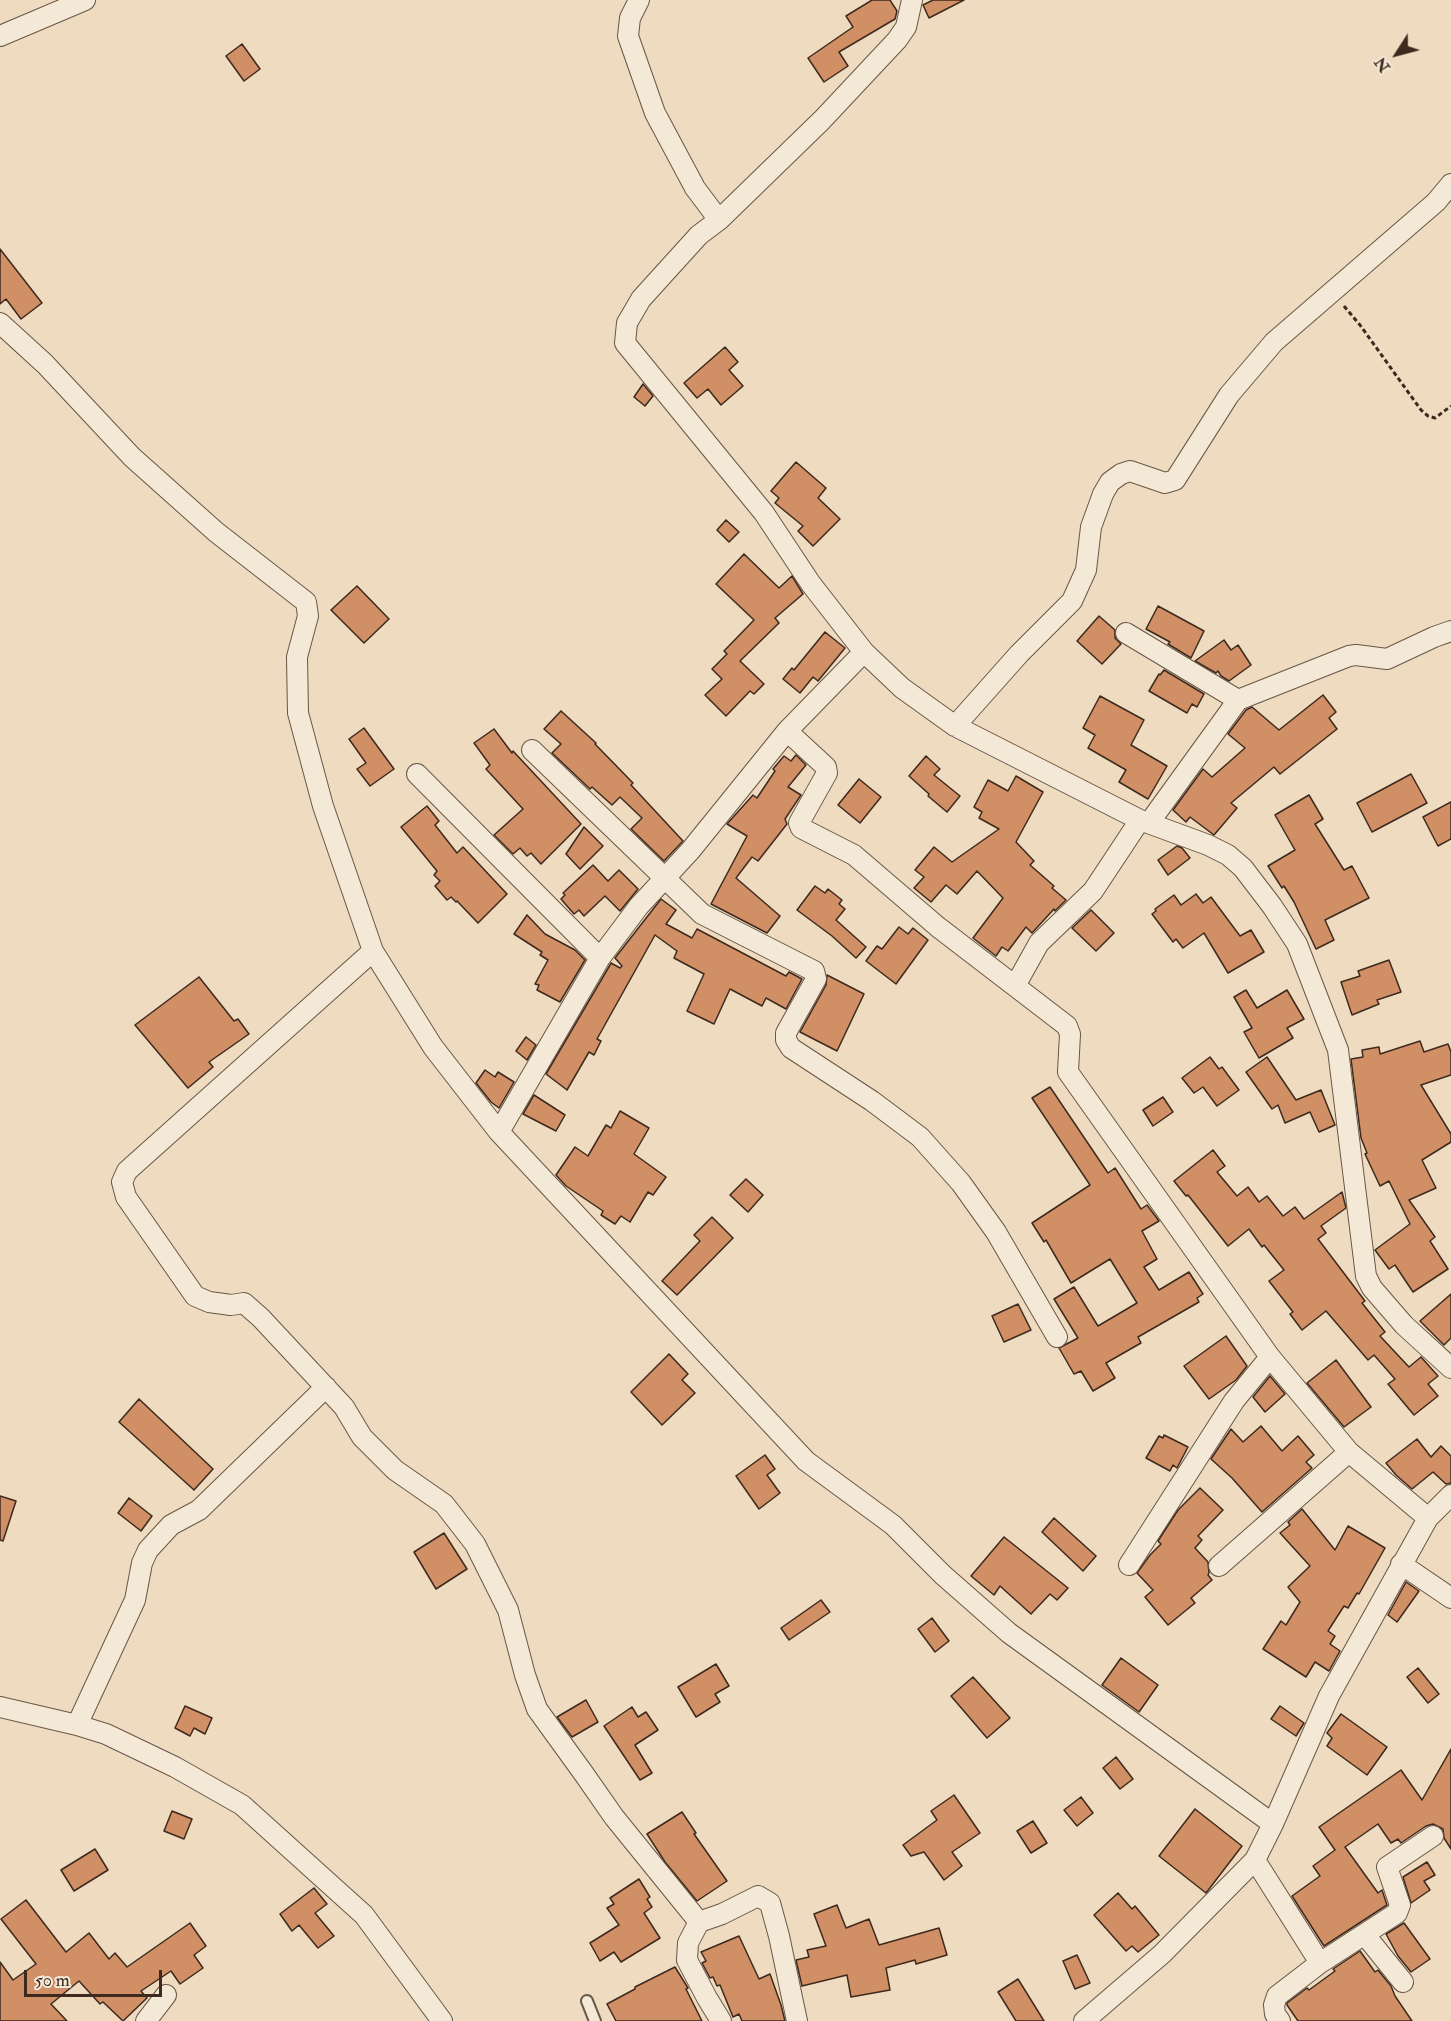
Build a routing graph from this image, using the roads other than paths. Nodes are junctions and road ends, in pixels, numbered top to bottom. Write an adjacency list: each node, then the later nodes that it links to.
1 (85, 0): 4 (street)
2 (639, 0): 6 (street)
3 (912, 0): 6 (street)
4 (0, 36)
5 (1451, 184): 12 (street)
6 (719, 220): 10 (street)
7 (0, 323): 18 (street)
8 (1451, 631): 11 (street)
9 (1126, 633): 11 (street)
10 (864, 652): 12 (street); 13 (street)
11 (1238, 700): 16 (street)
12 (955, 726): 16 (street)
13 (787, 731): 17 (street); 20 (street)
14 (532, 750): 17 (street)
15 (417, 774): 19 (street)
16 (1144, 821): 20 (street); 24 (street)
17 (665, 878): 19 (street); 22 (street)
18 (373, 951): 21 (street); 25 (street)
19 (600, 958): 21 (street)
20 (1015, 986): 23 (street)
21 (499, 1132): 35 (street)
22 (1057, 1338)
23 (1270, 1357): 26 (street); 30 (street)
24 (1451, 1368)
25 (326, 1387): 34 (street); 38 (street)
26 (1349, 1452): 28 (street); 31 (street)
27 (1451, 1495): 28 (street)
28 (1428, 1518): 29 (street)
29 (1401, 1564): 32 (street); 35 (street)
30 (1129, 1565)
31 (1219, 1566)
32 (1451, 1598)
33 (0, 1707): 34 (street)
34 (77, 1725): 45 (street)
35 (1273, 1824): 37 (street)
36 (1433, 1836): 39 (street)
37 (1254, 1860): 40 (street); 49 (street)
38 (699, 1922): 47 (street); 48 (street)
39 (1365, 1935): 40 (street); 41 (street)
40 (1320, 1963): 50 (street)
41 (1403, 1982)
42 (166, 1995): 44 (street)
43 (587, 2001): 46 (lane)
44 (146, 2021)
45 (442, 2021)
46 (595, 2021)
47 (722, 2021)
48 (797, 2021)
49 (1084, 2021)
50 (1280, 2021)

